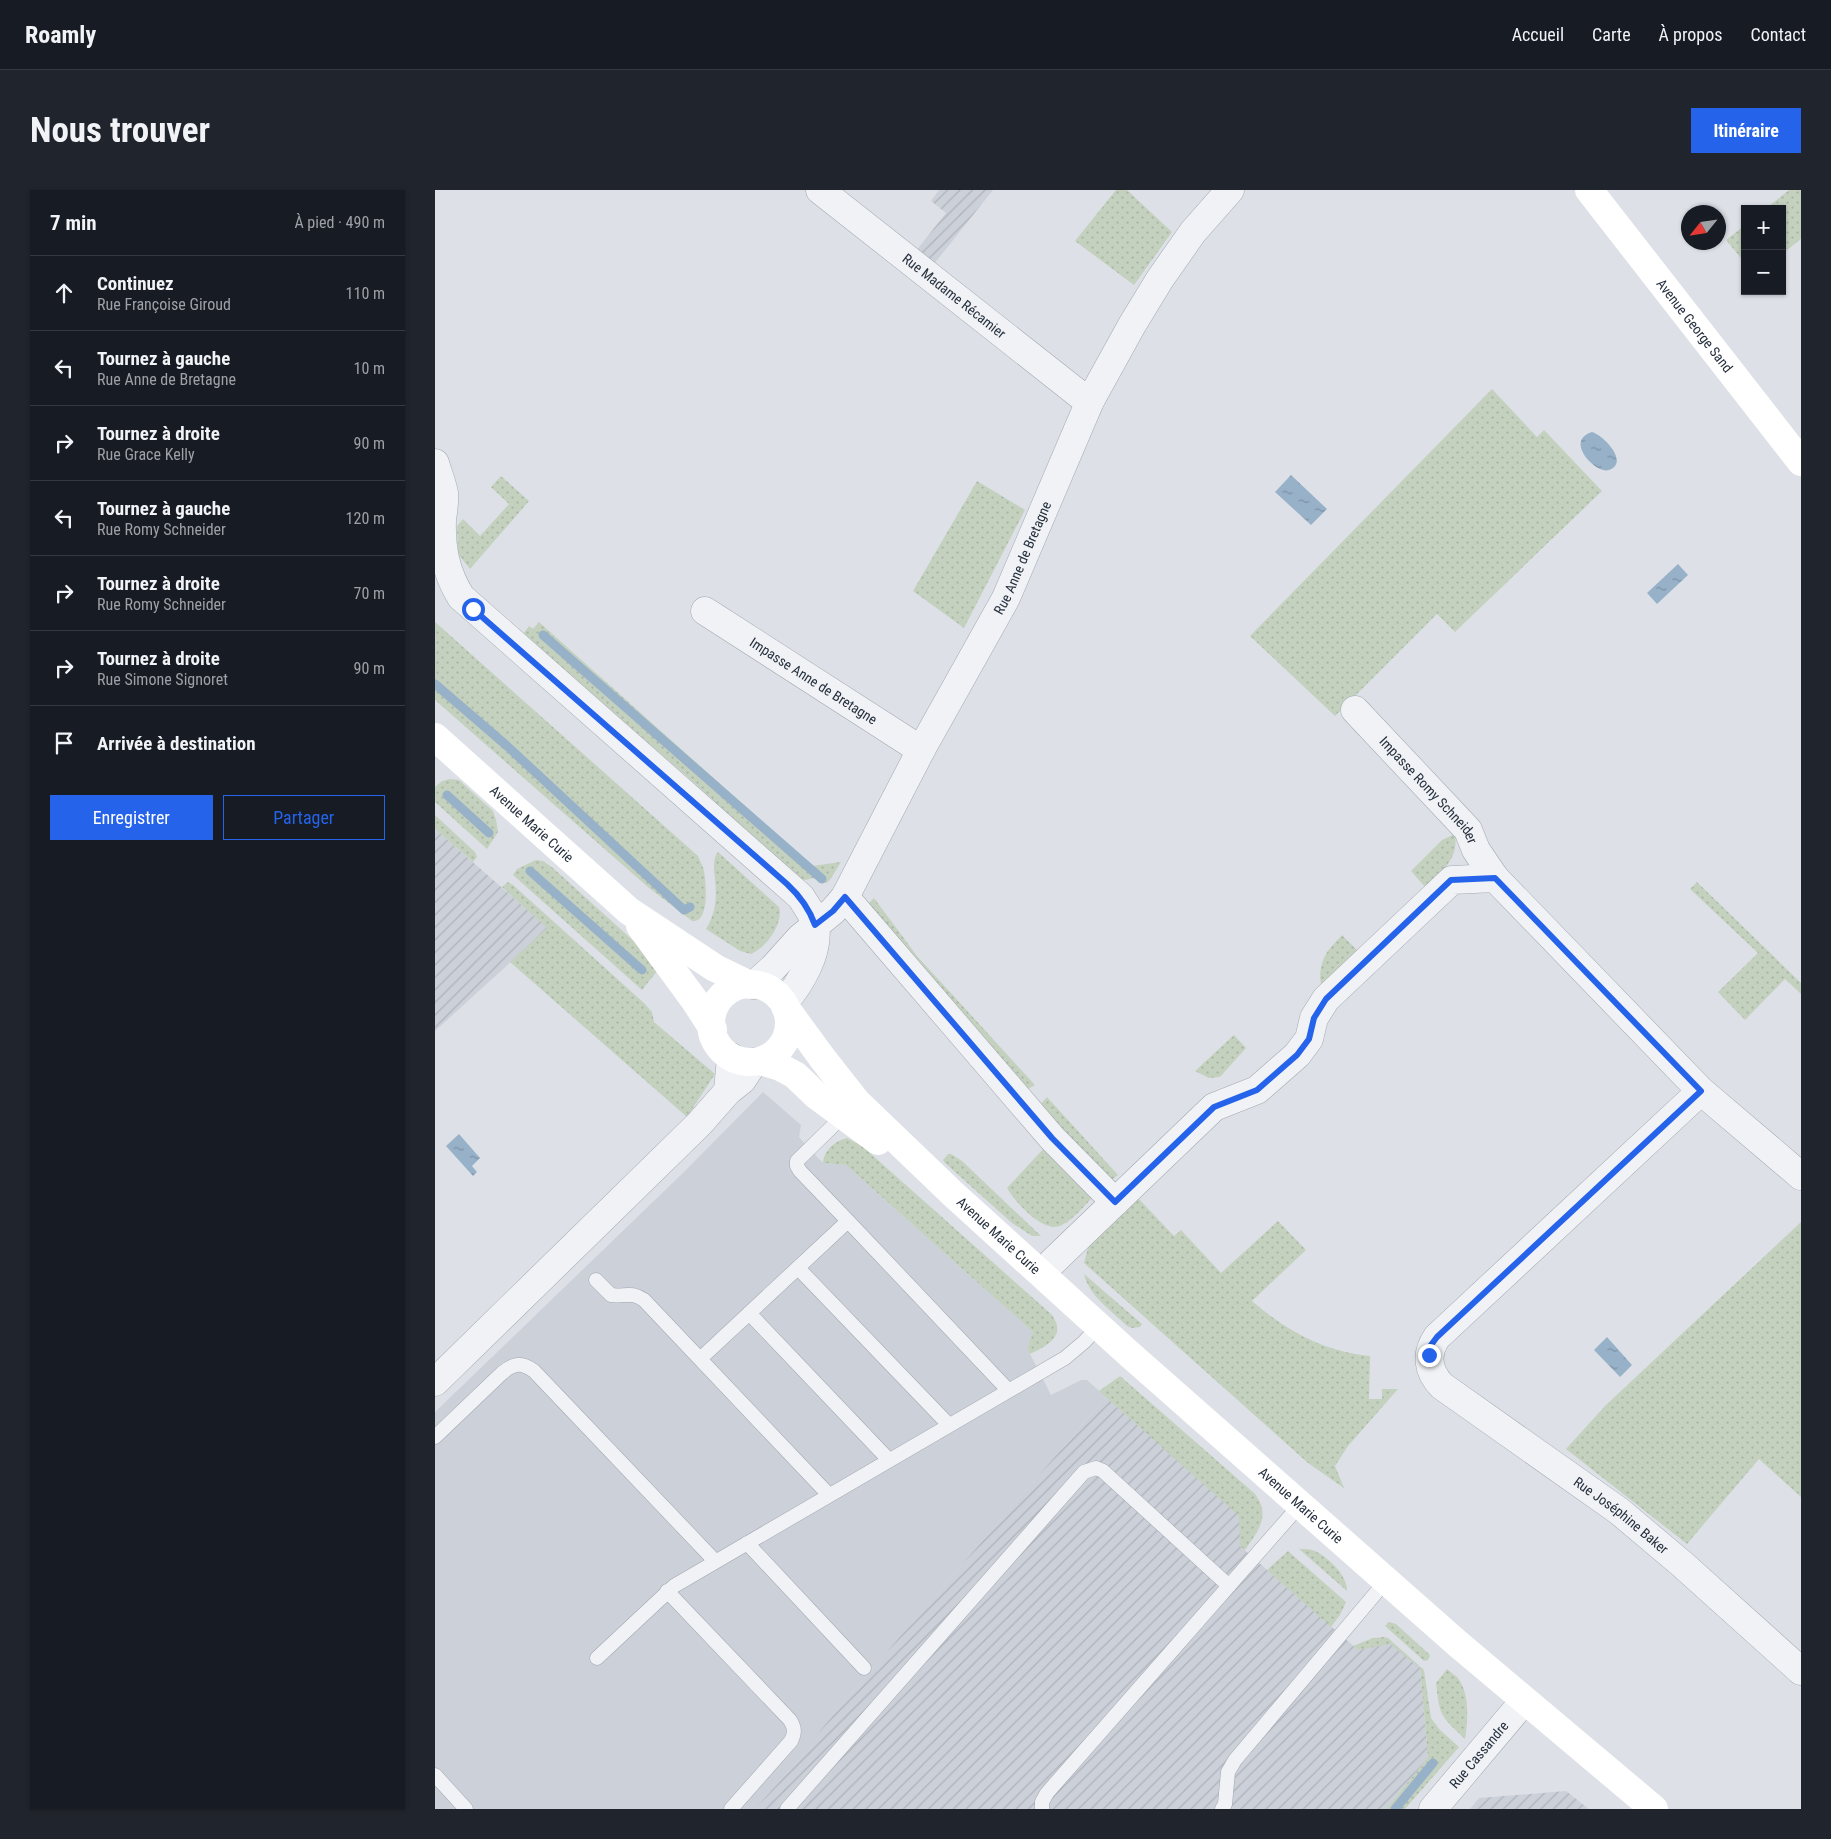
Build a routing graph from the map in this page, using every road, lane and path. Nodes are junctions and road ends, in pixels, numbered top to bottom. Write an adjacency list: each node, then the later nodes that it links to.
1 (820, 190): 4 (street, Rue Madame Récamier)
2 (1230, 190): 4 (street, Rue Anne de Bretagne)
3 (1589, 190): 5 (main road, Avenue George Sand)
4 (1090, 401): 10 (street, Rue Anne de Bretagne)
5 (1801, 462)
6 (435, 464): 16 (street)
7 (705, 611): 10 (street, Impasse Anne de Bretagne)
8 (1355, 710): 11 (street, Impasse Romy Schneider)
9 (437, 742): 15 (main road, Avenue Marie Curie)
10 (921, 750): 14 (street, Rue Anne de Bretagne)
11 (1468, 830): 12 (street); 13 (street, Impasse Romy Schneider)
12 (1495, 878): 13 (street); 21 (street)
13 (1451, 880): 25 (street, Impasse Romy Schneider)
14 (845, 897): 16 (street, Rue Anne de Bretagne); 25 (street)
15 (629, 911): 17 (main road, Avenue Marie Curie); 19 (main road, Avenue Marie Curie)
16 (815, 925): 17 (street, Rue Anne de Bretagne); 18 (street)
17 (752, 985): 18 (main road); 19 (main road)
18 (785, 1005): 20 (main road); 24 (main road, Avenue Marie Curie)
19 (713, 1029): 20 (main road)
20 (749, 1060): 22 (main road, Avenue Marie Curie); 33 (street)
21 (1701, 1091): 23 (street); 47 (street, Rue Joséphine Baker)
22 (843, 1116): 24 (main road, Avenue Marie Curie); 26 (lane)
23 (1801, 1176)
24 (953, 1194): 28 (main road, Avenue Marie Curie)
25 (1115, 1202): 28 (street, Impasse Romy Schneider)
26 (848, 1221): 27 (lane); 34 (lane)
27 (798, 1268): 30 (lane); 35 (lane)
28 (1041, 1273): 31 (main road, Avenue Marie Curie)
29 (596, 1280): 32 (lane)
30 (749, 1313): 32 (lane); 37 (lane)
31 (1099, 1326): 34 (lane); 39 (main road, Avenue Marie Curie)
32 (700, 1359): 38 (lane)
33 (435, 1382)
34 (1009, 1390): 35 (lane)
35 (949, 1425): 37 (lane)
36 (435, 1437): 41 (lane)
37 (889, 1460): 38 (lane)
38 (829, 1495): 40 (lane)
39 (1300, 1505): 42 (main road, Avenue Marie Curie); 43 (lane)
40 (747, 1543): 41 (lane); 46 (lane)
41 (715, 1562): 44 (lane)
42 (1385, 1581): 48 (main road, Avenue Marie Curie); 54 (lane)
43 (1229, 1586): 52 (lane); 53 (lane)
44 (667, 1591): 45 (lane); 51 (lane)
45 (597, 1658)
46 (864, 1668)
47 (1801, 1671)
48 (1524, 1701): 55 (street, Rue Cassandre); 56 (main road, Avenue Marie Curie)
49 (435, 1775): 50 (lane)
50 (466, 1809)
51 (731, 1809)
52 (787, 1809)
53 (1042, 1809)
54 (1222, 1809)
55 (1433, 1809)
56 (1654, 1809)

